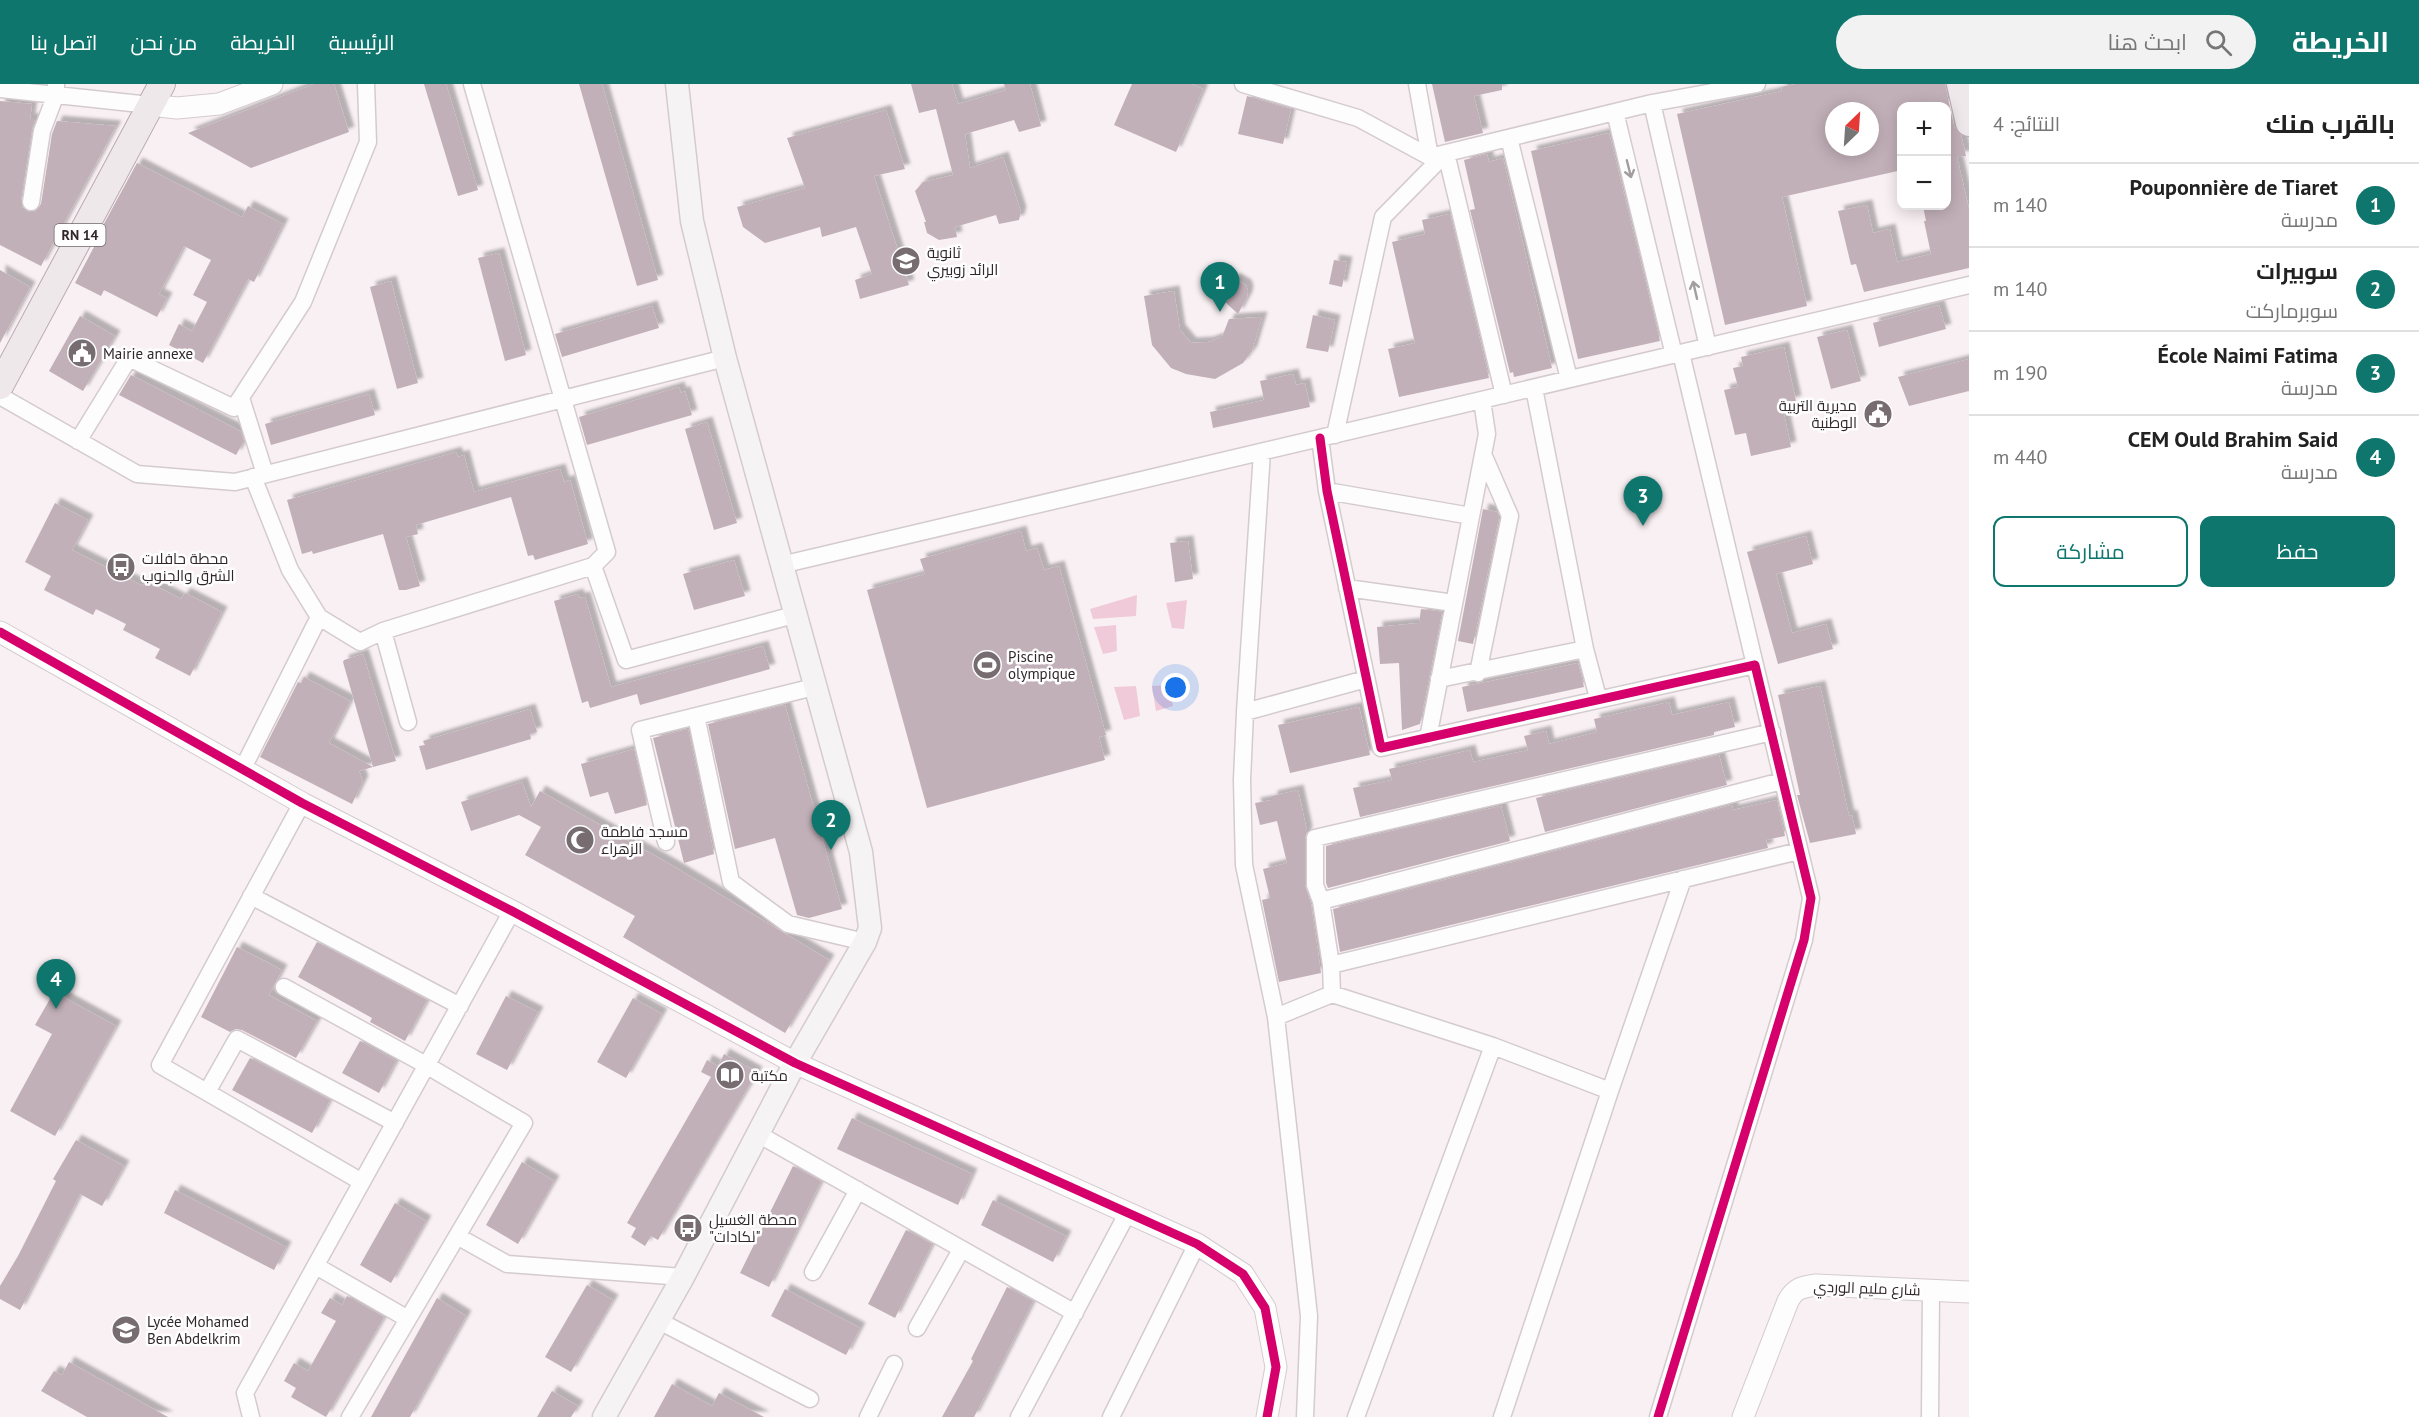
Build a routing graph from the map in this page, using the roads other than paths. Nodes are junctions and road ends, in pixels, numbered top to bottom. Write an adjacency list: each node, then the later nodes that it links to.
1 (272, 84): 11 (street)
2 (366, 84): 27 (street)
3 (472, 84): 28 (street)
4 (677, 84): 21 (main road)
5 (1243, 84): 16 (street)
6 (1417, 84): 16 (street)
7 (1757, 84): 12 (street)
8 (1960, 84): 14 (main road)
9 (0, 89): 10 (street)
10 (56, 89): 11 (street); 17 (street)
11 (156, 94): 23 (main road, RN 14)
12 (1652, 103): 13 (street); 19 (street, one-way to 12)
13 (1616, 112): 15 (street); 20 (street, one-way to 20)
14 (1969, 123)
15 (1509, 138): 16 (street); 22 (street)
16 (1438, 155): 25 (street); 30 (street)
17 (31, 202)
18 (1969, 285): 19 (street)
19 (1708, 347): 20 (street)
20 (1678, 354): 22 (street); 46 (street)
21 (725, 358): 28 (street); 37 (main road)
22 (1569, 379): 24 (street)
23 (0, 386)
24 (1534, 388): 25 (street); 45 (street)
25 (1504, 395): 29 (street)
26 (0, 396): 31 (street)
27 (241, 398): 31 (street); 34 (street)
28 (564, 399): 34 (street); 38 (street)
29 (1482, 400): 30 (street); 33 (street)
30 (1328, 436): 32 (street); 35 (street)
31 (78, 441): 34 (street)
32 (1262, 452): 37 (street); 52 (street)
33 (1483, 454): 36 (street); 47 (street)
34 (259, 476): 42 (street)
35 (1327, 491): 36 (street); 39 (street)
36 (1471, 516): 40 (street)
37 (781, 565): 41 (main road)
38 (593, 566): 41 (street); 43 (street)
39 (1347, 588): 40 (street); 48 (street)
40 (1454, 603): 49 (street)
41 (794, 615): 50 (main road)
42 (319, 617): 43 (street); 57 (street)
43 (383, 630): 54 (street)
44 (1, 634): 57 (street)
45 (1585, 649): 47 (street); 51 (street)
46 (1755, 665): 51 (street); 55 (street)
47 (1478, 673): 49 (street)
48 (1366, 679): 52 (street); 56 (street)
49 (1439, 680): 56 (street)
50 (814, 687): 53 (street); 66 (main road)
51 (1598, 698): 56 (street)
52 (1245, 712): 71 (street)
53 (696, 716): 60 (street); 66 (street)
54 (408, 722)
55 (1772, 732): 58 (street); 64 (street)
56 (1428, 738)
57 (242, 770): 59 (street)
58 (1782, 781): 61 (street); 64 (street)
59 (302, 803): 63 (street); 65 (street)
60 (666, 842)
61 (1799, 851): 62 (street); 106 (street)
62 (1683, 879): 67 (street); 75 (street)
63 (251, 896): 70 (street); 76 (street)
64 (1321, 901): 67 (street)
65 (512, 911): 70 (street); 73 (street)
66 (865, 942): 73 (main road)
67 (1331, 965): 69 (street)
68 (284, 987): 74 (street)
69 (1332, 994): 71 (street); 72 (street)
70 (460, 1006): 74 (street)
71 (1276, 1017): 103 (street)
72 (1493, 1046): 75 (street); 104 (street)
73 (795, 1063): 78 (main road); 81 (street)
74 (426, 1065): 77 (street); 82 (street)
75 (1610, 1091): 105 (street)
76 (207, 1092): 77 (street); 79 (street)
77 (395, 1123): 79 (street)
78 (758, 1134): 80 (street); 87 (main road)
79 (362, 1182): 85 (street)
80 (858, 1190): 84 (street); 86 (street)
81 (1127, 1214): 83 (street); 90 (street)
82 (457, 1236): 87 (street); 91 (street)
83 (1197, 1244): 101 (street); 102 (street)
84 (961, 1250): 90 (street); 93 (street)
85 (316, 1266): 91 (street); 96 (street)
86 (813, 1272)
87 (683, 1277): 92 (main road)
88 (1931, 1290): 89 (street, شارع مليم الوردي); 107 (street, شارع مليم الوردي); 108 (street)
89 (1969, 1292)
90 (1075, 1313): 100 (street)
91 (408, 1318): 97 (street)
92 (659, 1321): 95 (street); 98 (main road)
93 (917, 1328)
94 (894, 1364): 99 (street)
95 (810, 1399)
96 (251, 1417)
97 (351, 1417)
98 (604, 1417)
99 (868, 1417)
100 (1018, 1417)
101 (1111, 1417)
102 (1267, 1417)
103 (1305, 1417)
104 (1356, 1417)
105 (1502, 1417)
106 (1658, 1417)
107 (1743, 1417)
108 (1929, 1417)

